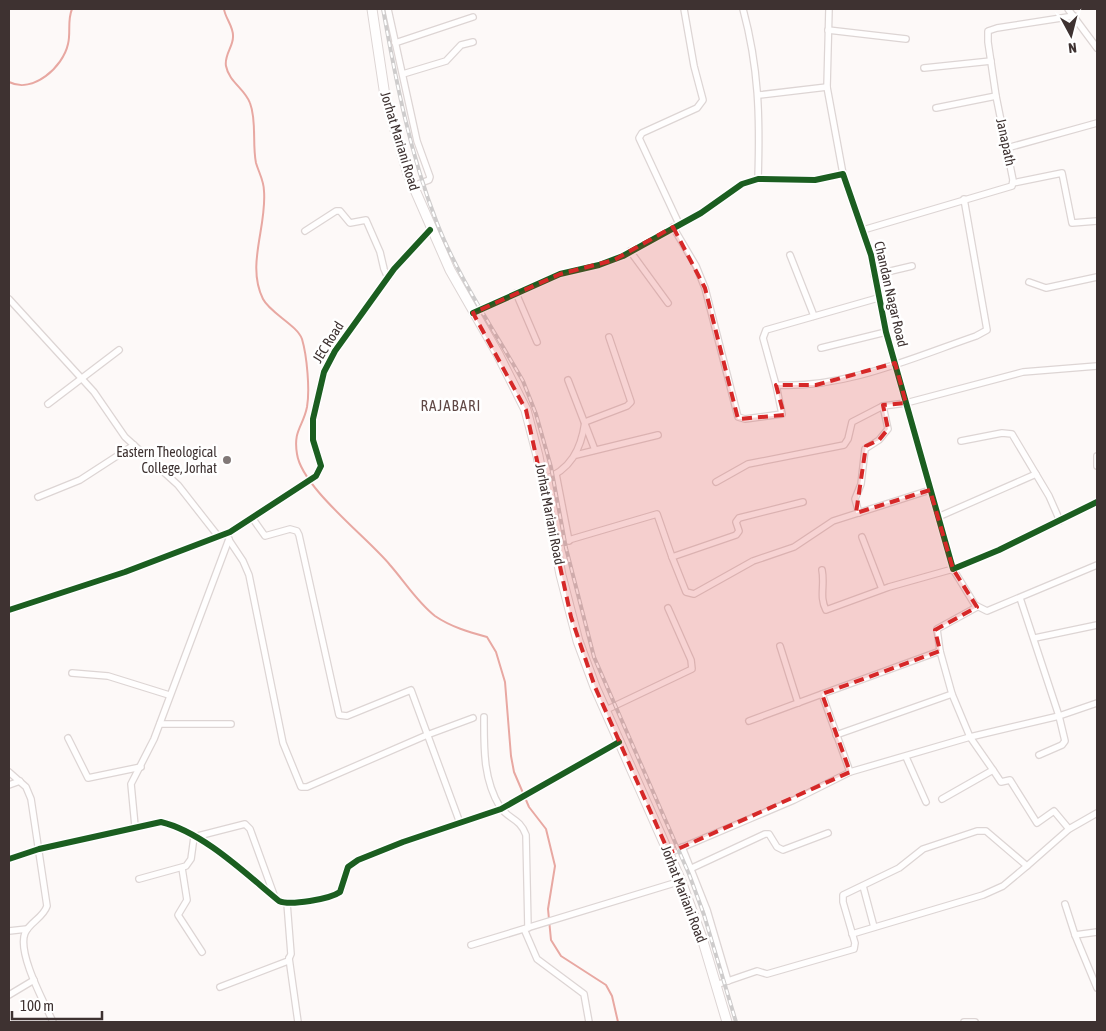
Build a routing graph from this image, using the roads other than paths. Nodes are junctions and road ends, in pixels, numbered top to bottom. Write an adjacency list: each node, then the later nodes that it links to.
1 (372, 9): 26 (highway, Jorhat Mariani Road)
2 (388, 9): 12 (street)
3 (684, 9): 29 (street)
4 (743, 9): 18 (street)
5 (829, 9): 9 (street, Chandan Nagar Road)
6 (1068, 9): 7 (street)
7 (1074, 16): 13 (street); 14 (street, Janapath)
8 (473, 18): 12 (street)
9 (828, 30): 10 (street); 17 (street, Chandan Nagar Road)
10 (906, 39)
11 (474, 42): 16 (street)
12 (396, 43): 16 (street)
13 (1097, 48)
14 (991, 62): 15 (street); 19 (street, Janapath)
15 (924, 68)
16 (403, 74): 26 (street)
17 (827, 87): 18 (street); 23 (street, Chandan Nagar Road)
18 (759, 95): 24 (street)
19 (996, 96): 20 (street); 22 (street, Janapath)
20 (936, 108)
21 (1097, 123): 22 (street)
22 (1007, 148): 25 (street, Janapath)
23 (843, 174): 24 (street); 31 (street, Chandan Nagar Road)
24 (758, 179): 29 (street)
25 (1014, 183): 27 (street, Janapath); 28 (street)
26 (412, 186): 30 (highway, Jorhat Mariani Road)
27 (964, 199): 31 (street, Janapath); 51 (street)
28 (1097, 221)
29 (676, 226): 33 (street); 55 (street)
30 (430, 230): 38 (street, JEC Road); 44 (highway, Jorhat Mariani Road)
31 (863, 230): 36 (street, Chandan Nagar Road)
32 (305, 231): 38 (street)
33 (630, 251): 40 (street); 43 (street)
34 (790, 255): 45 (street)
35 (912, 266): 36 (street)
36 (874, 275): 41 (street, Chandan Nagar Road)
37 (1097, 277): 39 (street)
38 (388, 278): 77 (street, JEC Road)
39 (1029, 282)
40 (516, 293): 44 (street); 48 (street)
41 (878, 298): 45 (street); 46 (street, Chandan Nagar Road)
42 (9, 299): 53 (street)
43 (668, 303)
44 (473, 313): 69 (highway, Jorhat Mariani Road)
45 (814, 316): 55 (street)
46 (886, 332): 49 (street); 51 (street, Chandan Nagar Road)
47 (609, 337): 59 (street)
48 (537, 342)
49 (820, 348)
50 (119, 350): 53 (street)
51 (894, 363): 55 (street); 56 (street, Chandan Nagar Road)
52 (1097, 366): 56 (street)
53 (82, 379): 57 (street); 62 (street)
54 (568, 380): 59 (street)
55 (776, 385)
56 (906, 403): 58 (street); 71 (street, Chandan Nagar Road)
57 (48, 404)
58 (883, 406): 70 (street); 75 (street)
59 (586, 422): 63 (street); 64 (street)
60 (658, 434): 63 (street)
61 (961, 441): 68 (street)
62 (134, 445): 72 (street); 80 (street)
63 (595, 450): 64 (street)
64 (576, 455): 67 (street)
65 (1097, 456): 66 (street)
66 (1097, 466)
67 (556, 474): 69 (street); 83 (street)
68 (1036, 474): 76 (street); 78 (street)
69 (543, 480): 84 (highway, Jorhat Mariani Road)
70 (716, 482)
71 (930, 490): 75 (street); 76 (street, Chandan Nagar Road)
72 (38, 497)
73 (802, 502): 85 (street)
74 (1097, 502): 78 (street)
75 (859, 513): 85 (street)
76 (938, 518): 87 (street, Chandan Nagar Road)
77 (253, 519): 79 (street, JEC Road); 111 (street)
78 (1060, 521): 87 (street)
79 (230, 532): 80 (street, JEC Road); 82 (street)
80 (218, 536): 93 (street, JEC Road)
81 (862, 537): 89 (street)
82 (228, 540): 101 (street); 111 (street)
83 (569, 541): 84 (street); 85 (street)
84 (555, 544): 104 (highway, Jorhat Mariani Road)
85 (672, 557)
86 (1097, 565): 90 (street)
87 (953, 569): 89 (street); 91 (street, Chandan Nagar Road)
88 (822, 570): 89 (street)
89 (882, 589)
90 (1020, 598): 91 (street); 95 (street)
91 (977, 607): 97 (street)
92 (668, 608): 104 (street)
93 (9, 610)
94 (1097, 625): 95 (street)
95 (1035, 638): 105 (street)
96 (780, 646): 102 (street)
97 (940, 651): 99 (street); 100 (street)
98 (72, 673): 101 (street)
99 (822, 694): 102 (street); 112 (street)
100 (952, 694): 112 (street); 113 (street)
101 (169, 695): 109 (street)
102 (798, 702): 108 (street)
103 (1097, 703): 105 (street)
104 (606, 710): 115 (highway, Jorhat Mariani Road)
105 (1059, 716): 113 (street); 116 (street)
106 (484, 717): 126 (street)
107 (473, 718): 111 (street)
108 (749, 721)
109 (160, 724): 110 (street); 118 (street)
110 (231, 724)
111 (426, 735): 128 (street)
112 (836, 735): 121 (street)
113 (970, 737): 117 (street); 119 (street)
114 (68, 738): 118 (street)
115 (619, 742): 126 (street); 135 (highway, Jorhat Mariani Road)
116 (1039, 755)
117 (906, 757): 121 (street); 125 (street)
118 (141, 767): 129 (street)
119 (993, 770): 124 (street); 130 (street)
120 (9, 772): 122 (street)
121 (850, 772): 133 (street)
122 (20, 781): 123 (street); 134 (street)
123 (9, 786)
124 (942, 799)
125 (926, 802)
126 (501, 809): 128 (street); 147 (street)
127 (1097, 813): 130 (street)
128 (460, 823): 144 (street)
129 (135, 826): 132 (street); 134 (street)
130 (1070, 829): 137 (street)
131 (828, 833): 139 (street)
132 (194, 837): 138 (street); 143 (street); 143 (street)
133 (682, 847): 135 (street); 139 (street)
134 (39, 849): 136 (street); 146 (street)
135 (669, 853): 141 (highway, Jorhat Mariani Road)
136 (9, 859)
137 (1027, 866): 142 (street); 148 (street)
138 (182, 868): 140 (street); 154 (street)
139 (692, 868): 157 (street)
140 (139, 879)
141 (681, 881): 147 (street); 158 (highway, Jorhat Mariani Road)
142 (863, 886): 148 (street); 151 (street)
143 (275, 897): 144 (street)
144 (287, 903): 155 (street)
145 (1066, 904): 152 (street)
146 (27, 928): 149 (street); 156 (street)
147 (526, 928): 153 (street); 164 (street)
148 (874, 928): 151 (street)
149 (9, 931)
150 (1097, 932): 152 (street)
151 (852, 934): 157 (street)
152 (1075, 935): 160 (street)
153 (470, 945)
154 (202, 952)
155 (289, 958): 159 (street); 163 (street)
156 (34, 980): 161 (street); 162 (street)
157 (728, 981): 158 (street)
158 (716, 985): 165 (highway, Jorhat Mariani Road)
159 (220, 987)
160 (1097, 988)
161 (9, 994)
162 (52, 1022)
163 (298, 1022)
164 (589, 1022)
165 (726, 1022)
166 (964, 1022): 167 (street)
167 (976, 1022)

